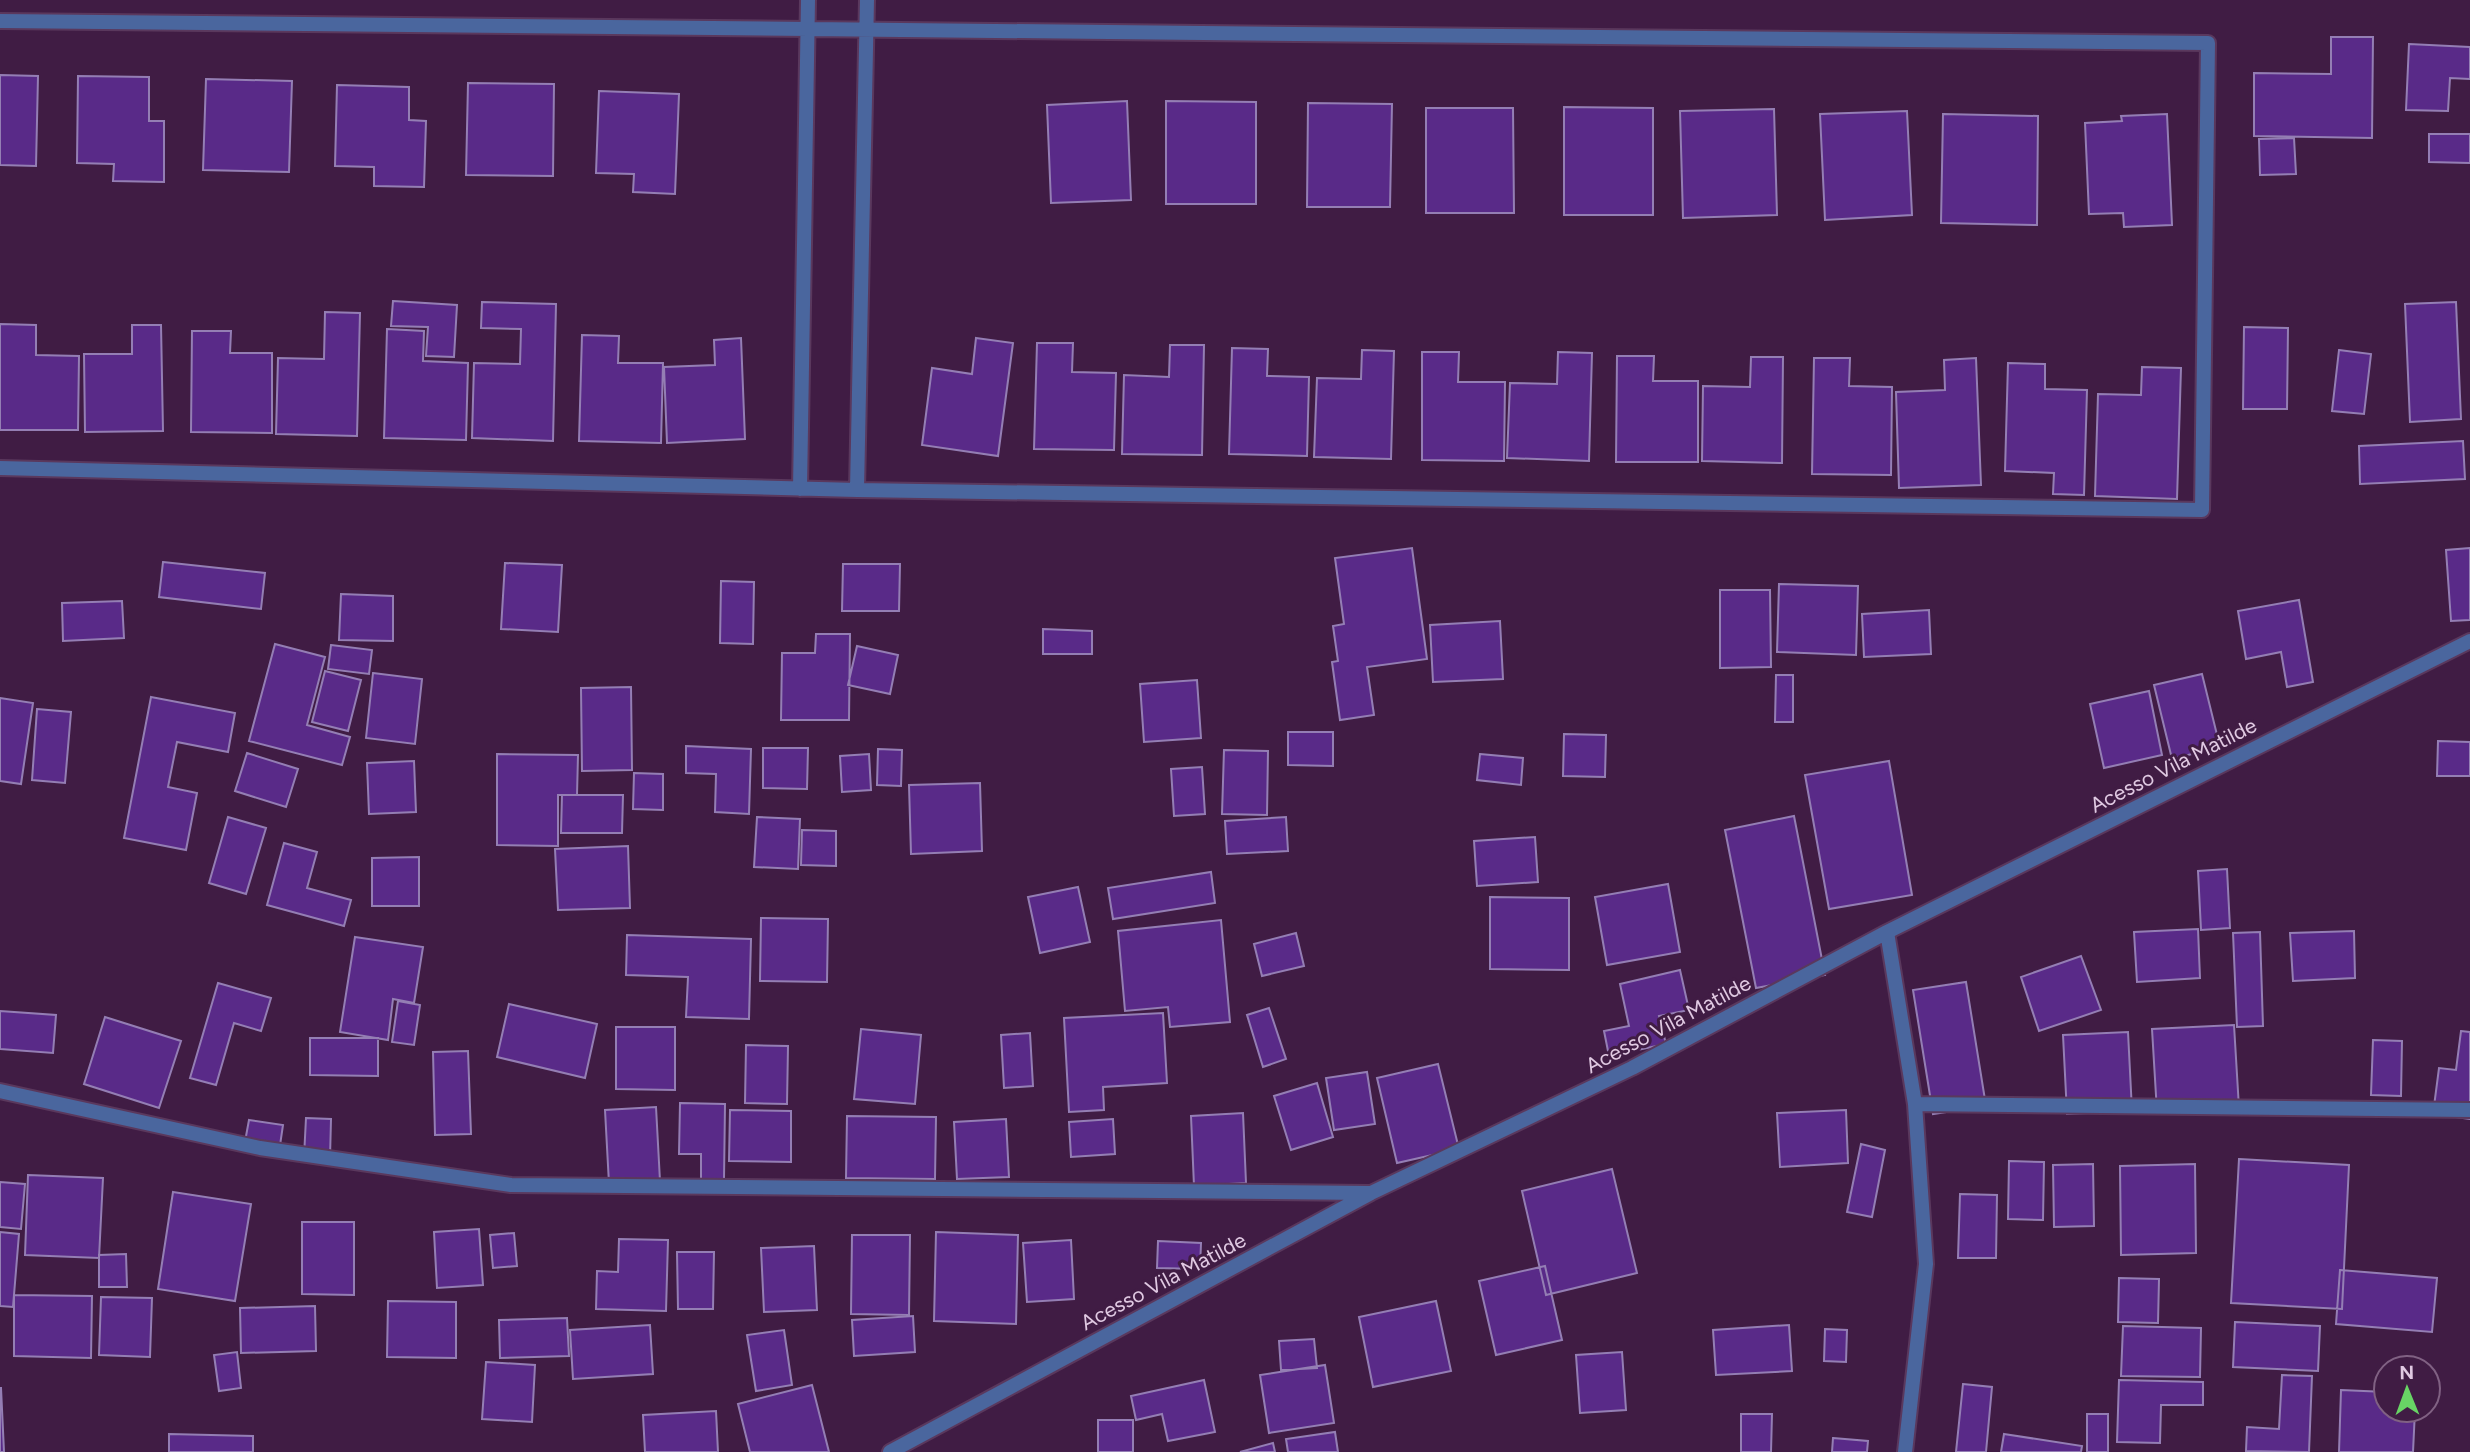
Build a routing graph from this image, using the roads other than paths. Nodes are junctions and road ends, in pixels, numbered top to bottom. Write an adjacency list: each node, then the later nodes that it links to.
1 (808, 0): 4 (street)
2 (867, 0): 5 (street)
3 (0, 21): 4 (street)
4 (808, 28): 5 (street); 7 (street)
5 (866, 29): 8 (street); 8 (street)
6 (0, 468): 7 (street)
7 (800, 489): 8 (street)
8 (857, 490)
9 (2470, 641): 10 (street, Acesso Vila Matilde)
10 (1886, 932): 12 (street); 14 (street, Acesso Vila Matilde)
11 (0, 1091): 14 (street)
12 (1915, 1104): 13 (street); 16 (street)
13 (2470, 1110)
14 (1371, 1193): 15 (street, Acesso Vila Matilde)
15 (890, 1452)
16 (1905, 1452)

